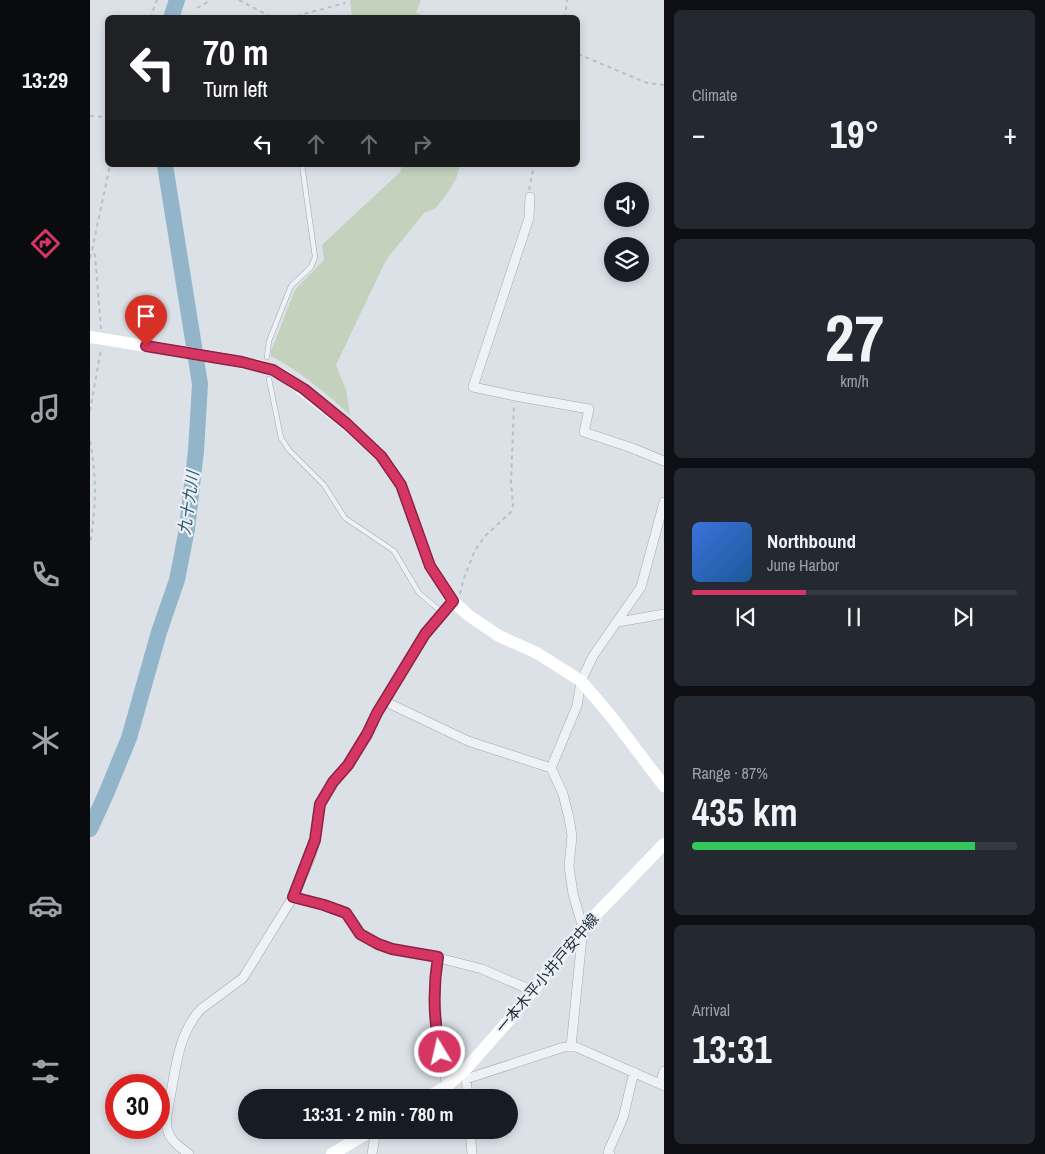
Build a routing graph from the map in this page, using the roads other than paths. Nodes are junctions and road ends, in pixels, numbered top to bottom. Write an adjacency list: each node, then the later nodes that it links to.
1 (302, 167): 4 (lane)
2 (530, 197): 6 (street)
3 (95, 335): 8 (street, bridge)
4 (267, 357)
5 (269, 379): 9 (lane)
6 (664, 461)
7 (664, 502): 11 (street)
8 (453, 601): 9 (street); 12 (street)
9 (443, 612): 13 (street)
10 (664, 614): 11 (street)
11 (618, 622): 12 (street)
12 (581, 681): 14 (street); 15 (street)
13 (384, 701): 14 (street); 17 (street)
14 (551, 768): 18 (street)
15 (664, 786)
16 (664, 844): 18 (street, 一本木平小井戸安中線)
17 (293, 897): 19 (street); 32 (street)
18 (583, 928): 20 (street, 一本木平小井戸安中線); 21 (street)
19 (438, 957): 20 (street); 26 (street)
20 (533, 991): 24 (street, 一本木平小井戸安中線)
21 (571, 1047): 23 (street); 24 (street)
22 (664, 1071): 25 (street)
23 (634, 1072): 25 (street); 36 (street)
24 (466, 1075): 26 (street, 一本木平小井戸安中線); 28 (street)
25 (662, 1085)
26 (447, 1086): 27 (street, 一本木平小井戸安中線)
27 (442, 1089)
28 (467, 1089)
29 (358, 1139): 33 (street)
30 (373, 1139): 34 (street)
31 (471, 1139): 35 (street)
32 (189, 1154)
33 (332, 1154)
34 (372, 1154)
35 (472, 1154)
36 (610, 1154)

